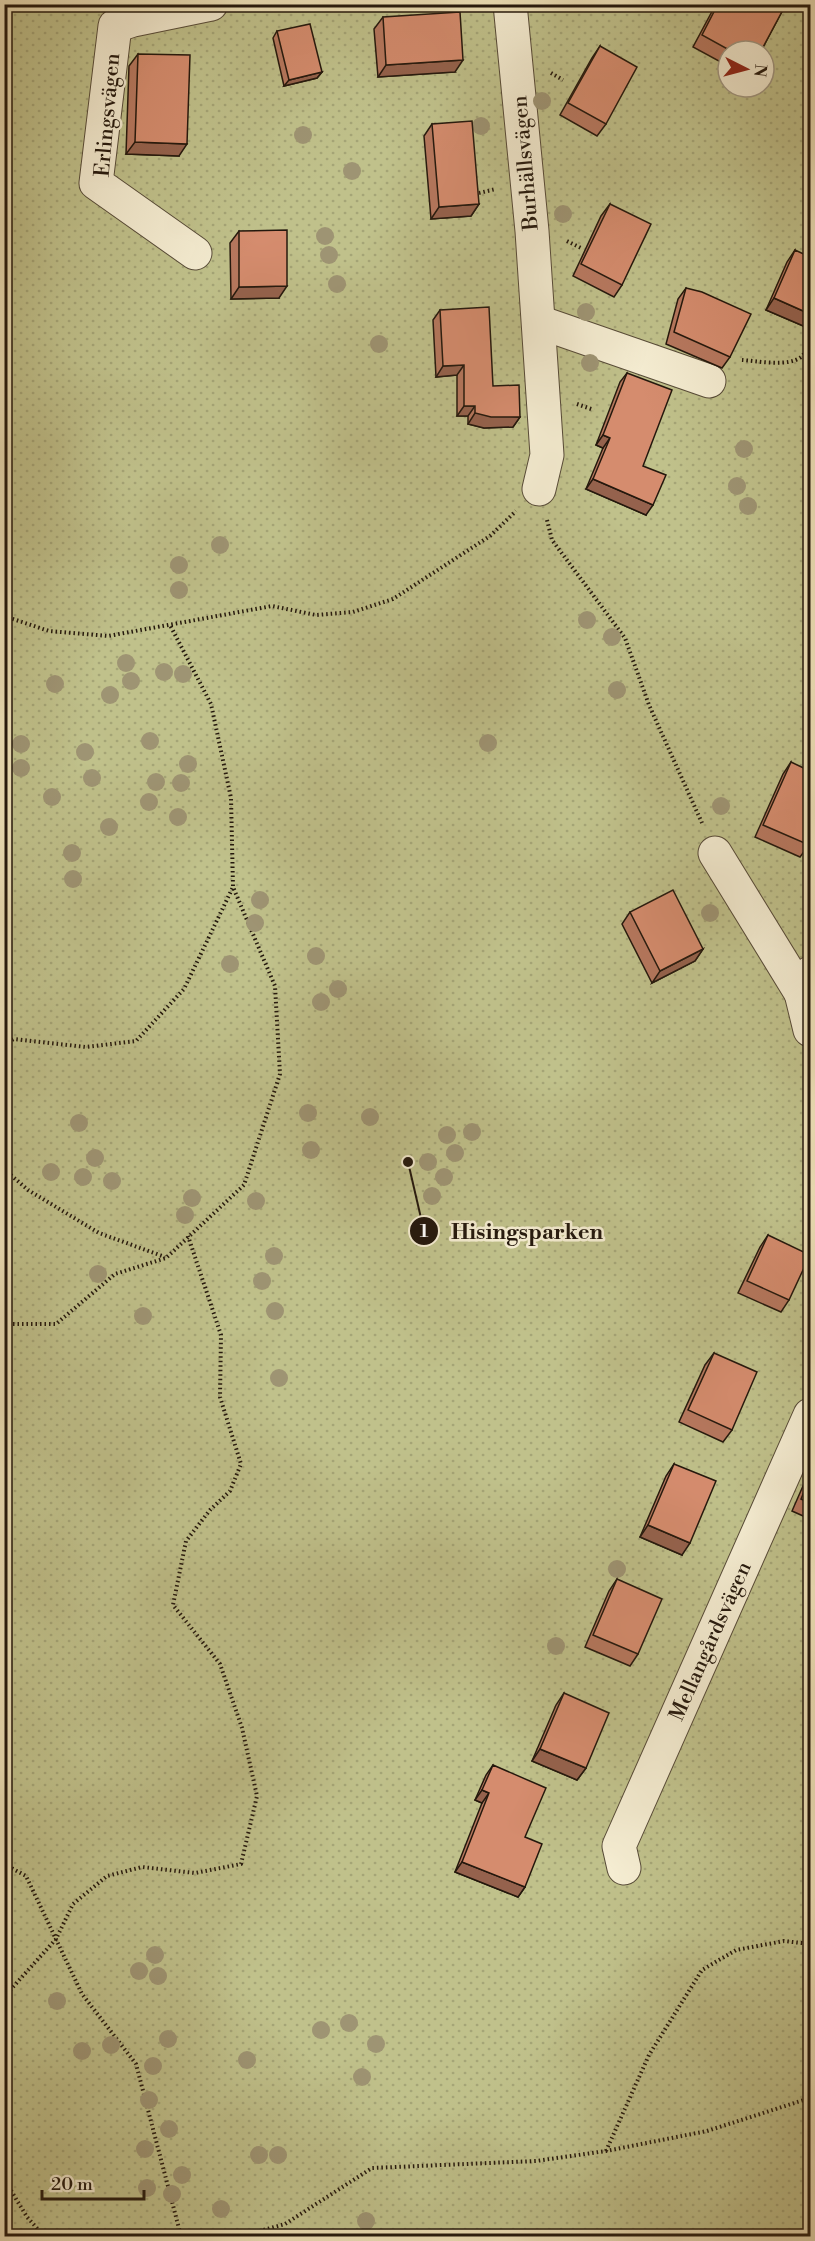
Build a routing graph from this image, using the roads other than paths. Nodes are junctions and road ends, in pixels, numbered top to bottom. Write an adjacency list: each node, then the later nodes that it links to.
1 (211, 4): 3 (street, Erlingsvägen)
2 (510, 4): 4 (street, Burhällsvägen)
3 (195, 253)
4 (538, 322): 5 (street); 6 (street, Burhällsvägen)
5 (709, 381)
6 (539, 489)
7 (715, 853): 8 (street)
8 (806, 982): 9 (street)
9 (810, 1030)
10 (810, 1415): 11 (street, Mellangårdsvägen)
11 (624, 1868)

